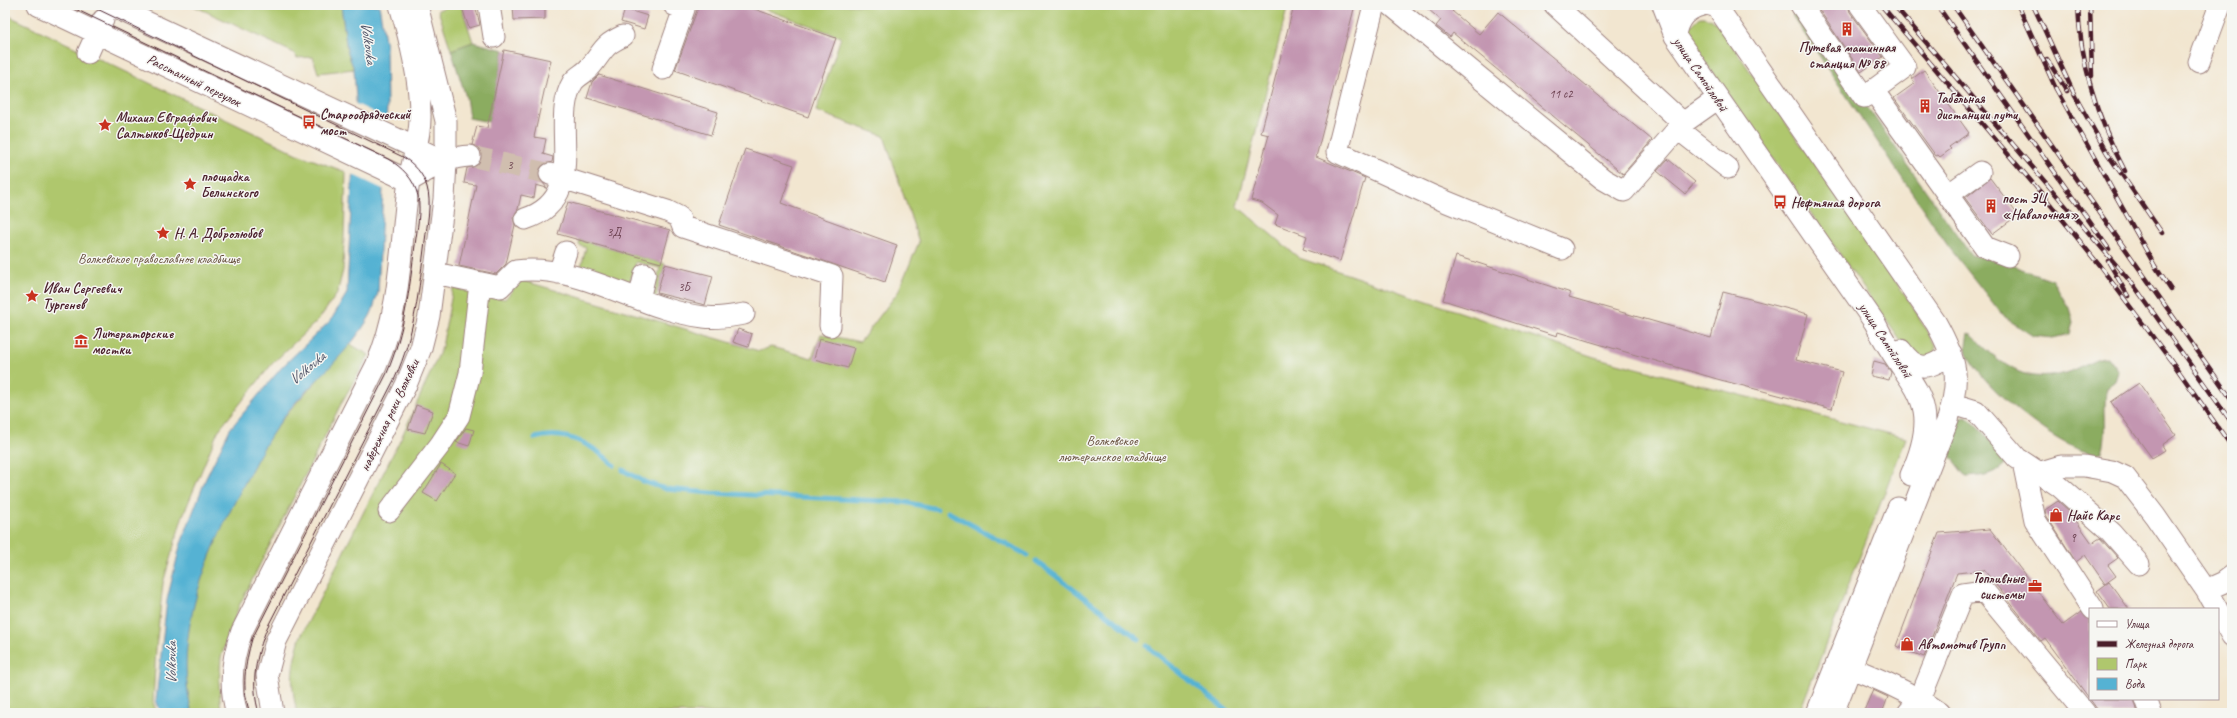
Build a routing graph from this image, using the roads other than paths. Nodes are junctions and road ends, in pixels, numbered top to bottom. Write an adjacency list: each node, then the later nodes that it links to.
1 (38, 5): 15 (street, Расстанный переулок)
2 (110, 5): 15 (street); 25 (street)
3 (400, 5): 25 (street)
4 (417, 5): 27 (street, набережная реки Волковки)
5 (489, 5): 18 (street)
6 (674, 5): 21 (street)
7 (1374, 5): 34 (street)
8 (1390, 5): 24 (street)
9 (1555, 5): 24 (street)
10 (1663, 5): 17 (street, улица Самойловой)
11 (1801, 5): 22 (street)
12 (1860, 5): 22 (street)
13 (2220, 5): 20 (street)
14 (1710, 6): 17 (street); 45 (street, улица Самойловой)
15 (97, 33): 19 (street); 31 (street, Расстанный переулок)
16 (623, 36): 30 (street)
17 (1675, 36): 23 (street, улица Самойловой)
18 (494, 37)
19 (88, 54)
20 (2199, 62)
21 (663, 69)
22 (1873, 90): 32 (street)
23 (1717, 99): 24 (street); 43 (street, улица Самойловой)
24 (1680, 126): 28 (street)
25 (415, 148): 27 (street); 31 (street)
26 (470, 156): 27 (street)
27 (446, 162): 31 (street); 37 (street, набережная реки Волковки)
28 (1728, 168)
29 (1980, 172): 32 (street)
30 (557, 176): 33 (street); 44 (street)
31 (409, 181): 59 (street)
32 (1948, 196): 36 (street)
33 (524, 218)
34 (1562, 249)
35 (566, 252): 38 (street)
36 (2008, 256)
37 (435, 273): 40 (street); 60 (street, набережная реки Волковки)
38 (559, 273): 40 (street); 41 (street)
39 (645, 274): 41 (street)
40 (480, 283): 48 (street)
41 (639, 299): 42 (street)
42 (744, 314)
43 (1875, 323): 45 (street); 56 (street, улица Самойловой)
44 (830, 326)
45 (1951, 353): 46 (street, улица Самойловой)
46 (1953, 404): 47 (street); 56 (street, улица Самойловой)
47 (2031, 468): 49 (street); 51 (street); 52 (street)
48 (389, 511)
49 (2139, 564)
50 (2232, 576): 51 (street)
51 (2206, 590): 53 (street)
52 (2092, 608)
53 (2216, 608)
54 (2219, 613): 55 (street)
55 (2232, 636)
56 (1844, 665): 58 (street); 61 (street, улица Самойловой); 62 (street, улица Самойловой)
57 (2146, 700): 65 (street)
58 (1914, 706): 63 (street); 64 (street)
59 (236, 713)
60 (273, 713)
61 (1817, 713)
62 (1834, 713)
63 (1940, 713)
64 (2085, 713)
65 (2151, 713)

